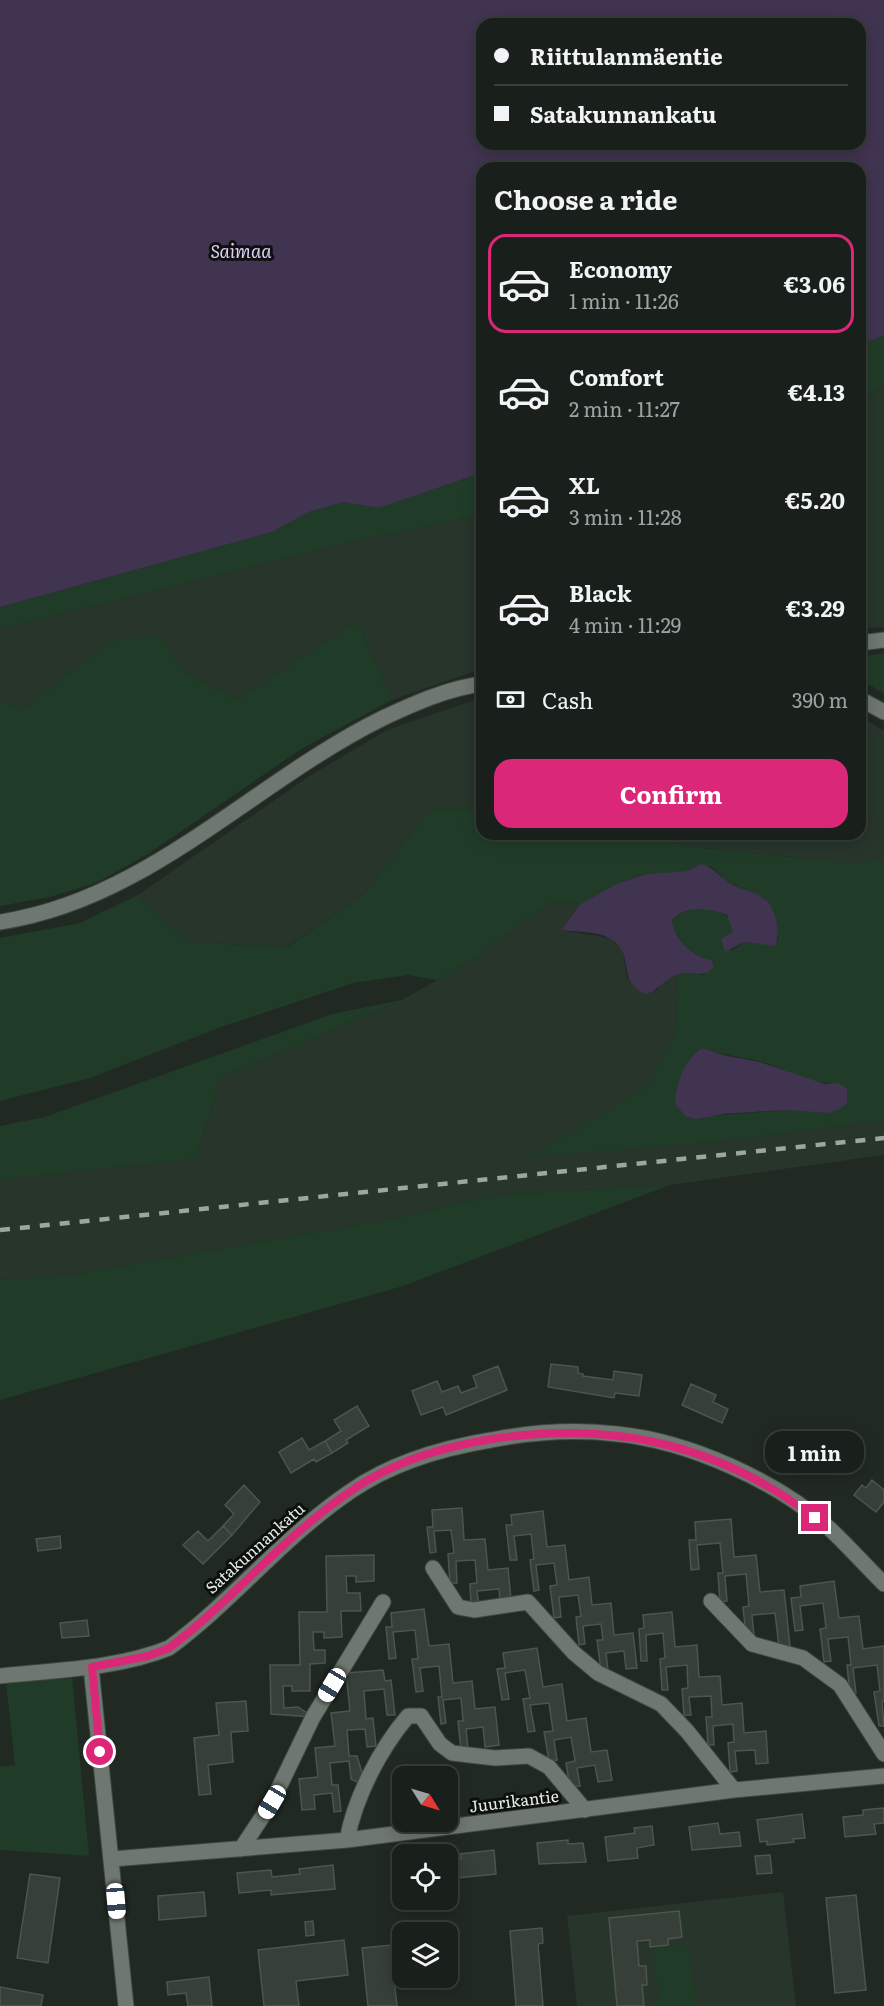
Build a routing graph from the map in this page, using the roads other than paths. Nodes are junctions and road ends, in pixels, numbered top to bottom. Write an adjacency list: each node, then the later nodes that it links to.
1 (884, 640): 2 (street)
2 (866, 642)
3 (476, 685): 6 (street)
4 (866, 702): 5 (street)
5 (884, 712)
6 (0, 922)
7 (433, 1568): 15 (street)
8 (884, 1584): 11 (street, Satakunnankatu)
9 (711, 1601): 13 (street)
10 (383, 1602): 18 (street)
11 (92, 1667): 12 (street, Satakunnankatu); 19 (street)
12 (0, 1676)
13 (884, 1754)
14 (884, 1776): 15 (street, Juurikantie)
15 (734, 1790): 16 (street, Juurikantie)
16 (585, 1810): 17 (street, Juurikantie); 17 (street)
17 (347, 1840): 18 (street, Juurikantie)
18 (241, 1849): 19 (street, Juurikantie)
19 (112, 1859): 20 (street)
20 (126, 2006)

